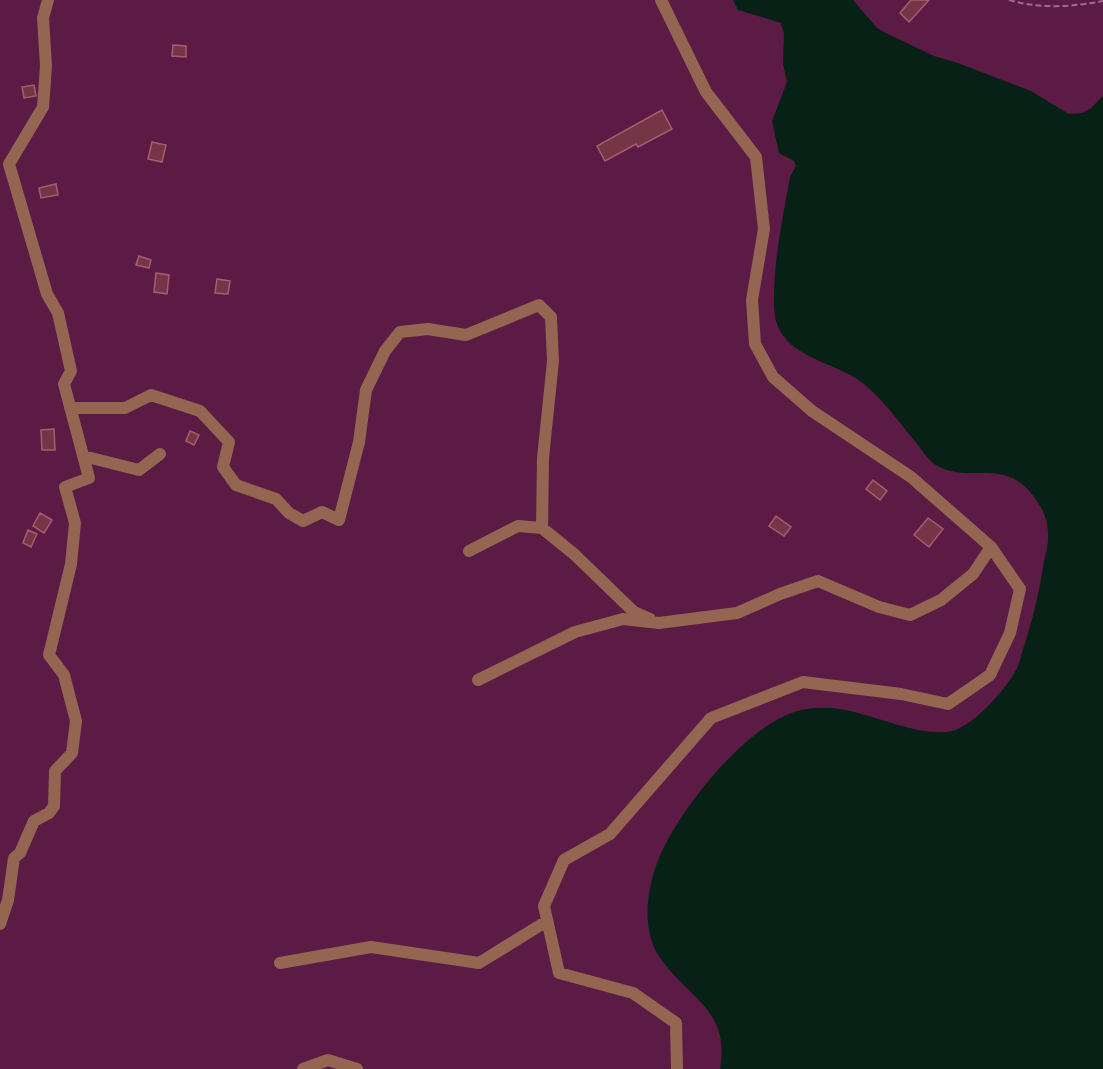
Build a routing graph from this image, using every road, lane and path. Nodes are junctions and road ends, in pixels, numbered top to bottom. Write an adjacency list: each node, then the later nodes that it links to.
1 (48, 0): 5 (street)
2 (661, 0): 9 (street)
3 (1009, 0): 4 (path)
4 (1103, 1)
5 (70, 408): 7 (street); 8 (street)
6 (160, 454): 7 (street)
7 (83, 456): 14 (street)
8 (542, 528): 10 (street); 11 (street)
9 (991, 547): 11 (street); 13 (street)
10 (469, 550)
11 (659, 623): 12 (street)
12 (478, 680)
13 (547, 921): 15 (street); 18 (street)
14 (0, 924)
15 (279, 963)
16 (303, 1069): 17 (street)
17 (357, 1069)
18 (677, 1069)

